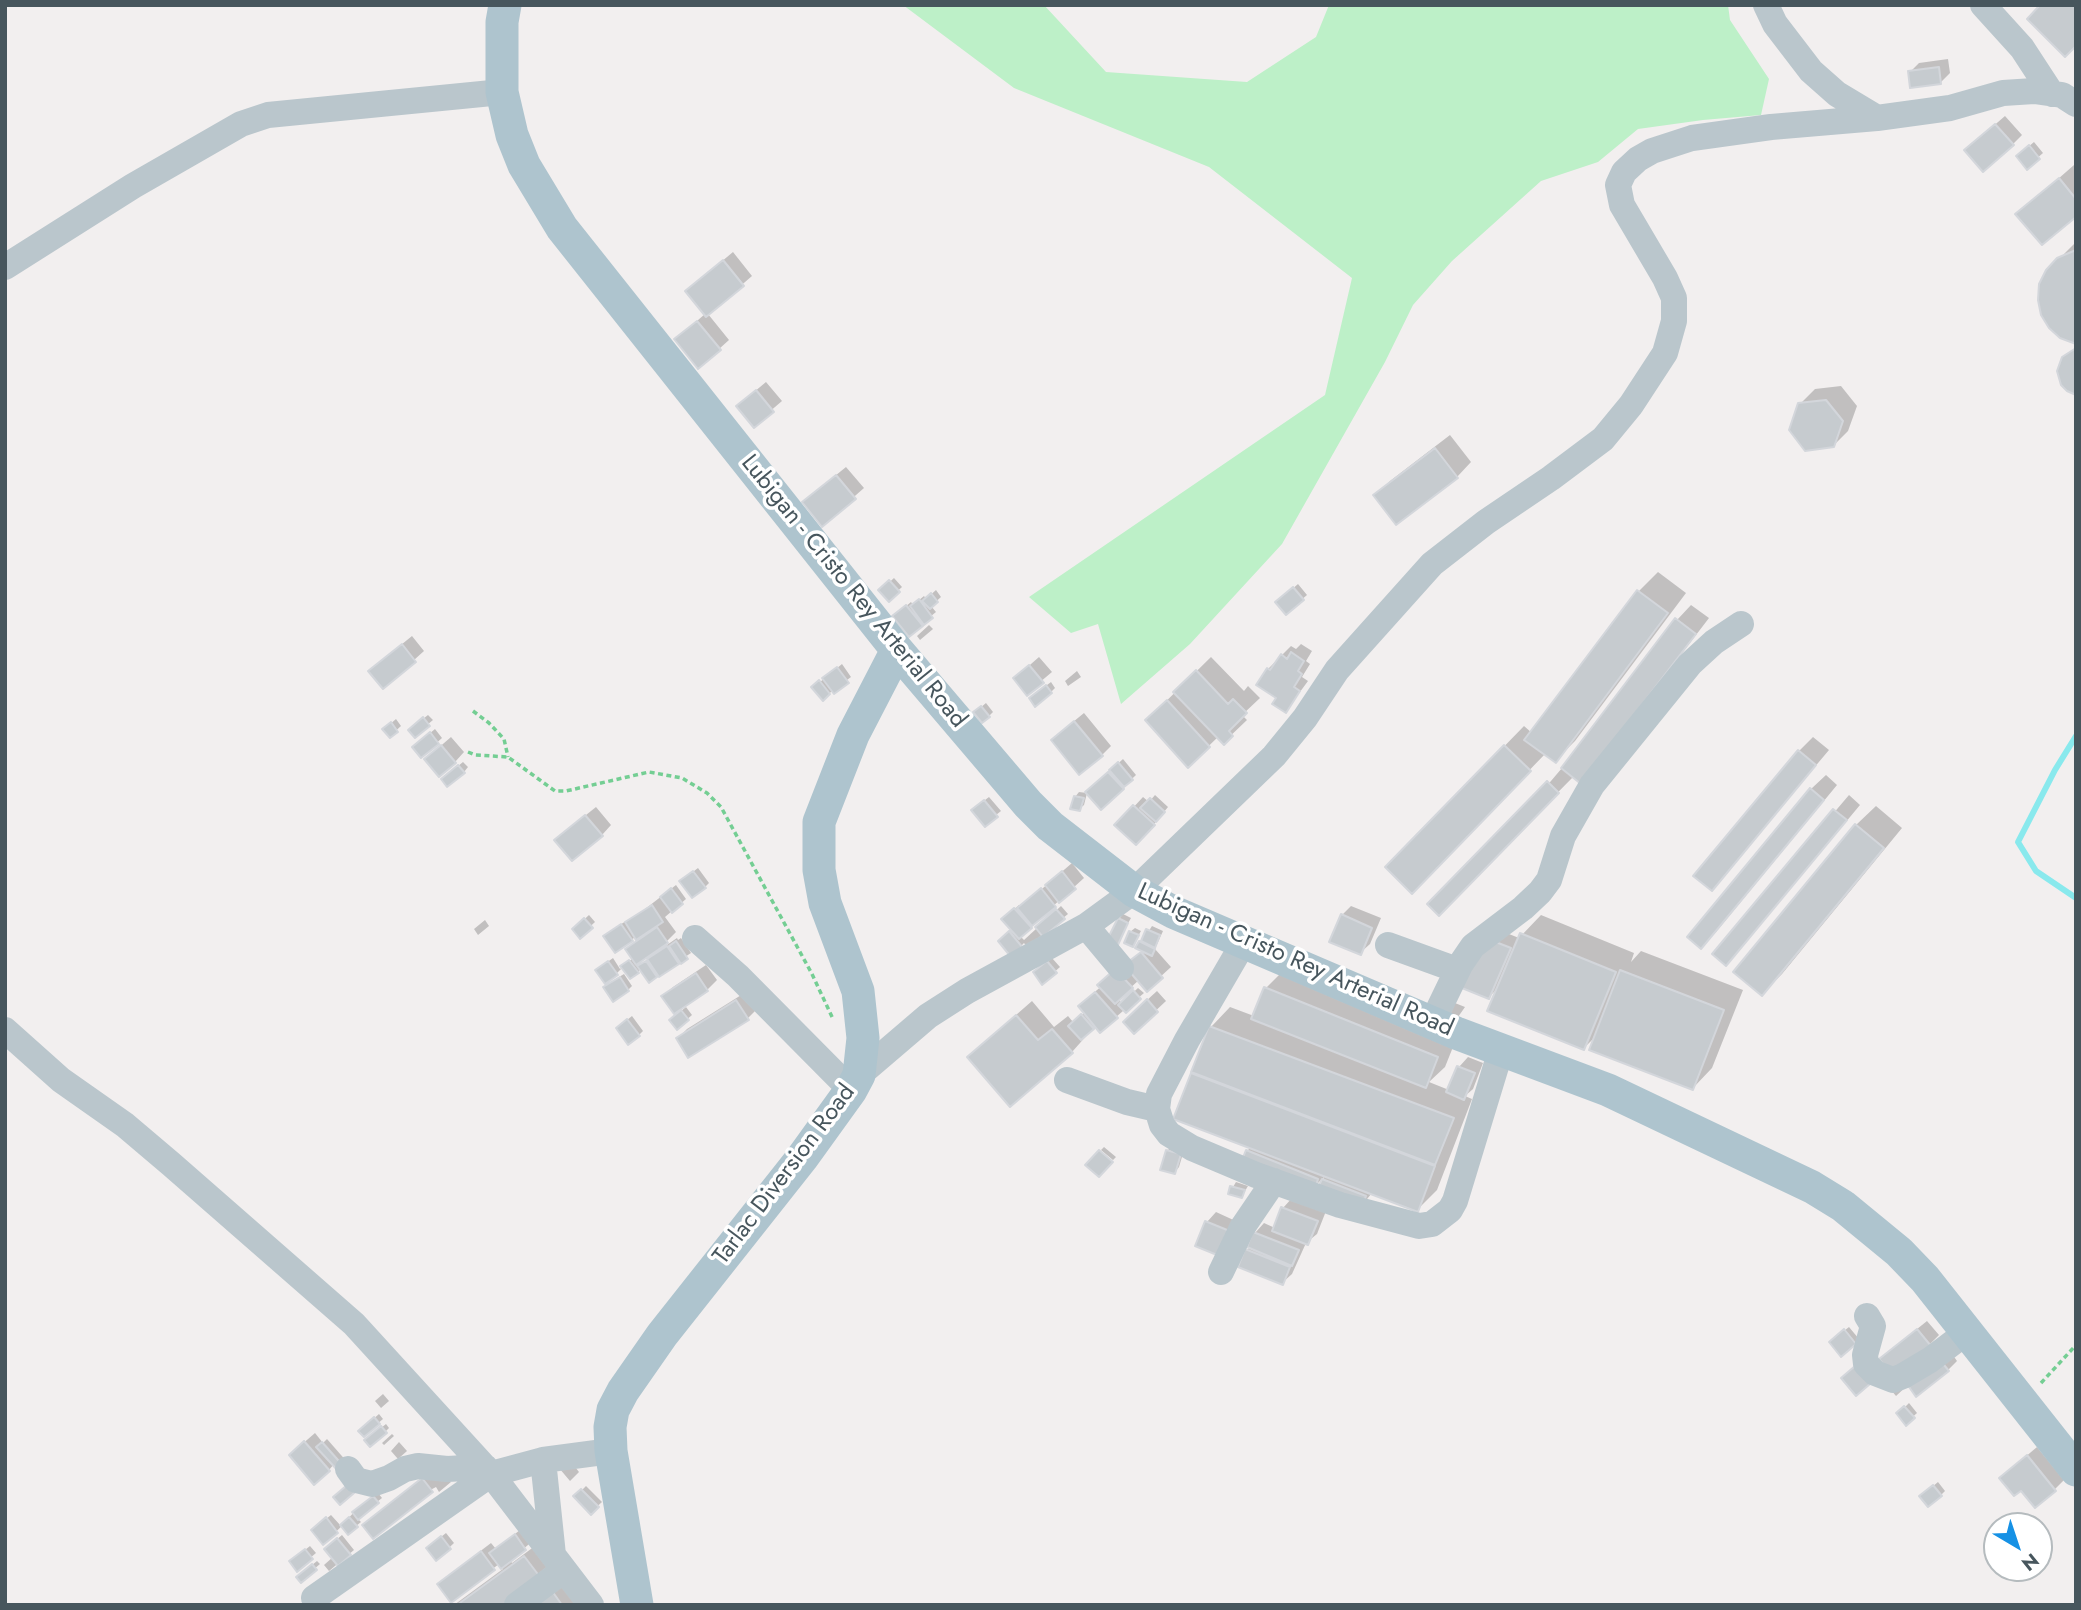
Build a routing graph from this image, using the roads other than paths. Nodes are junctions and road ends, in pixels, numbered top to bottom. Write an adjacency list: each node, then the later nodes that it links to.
1 (505, 5): 4 (main road, Lubigan - Cristo Rey Arterial Road)
2 (1766, 5): 6 (street)
3 (1983, 5): 5 (street)
4 (502, 92): 7 (street); 9 (main road, Lubigan - Cristo Rey Arterial Road)
5 (2064, 99): 6 (street)
6 (1877, 118): 10 (street)
7 (5, 267)
8 (1741, 624): 16 (street)
9 (897, 650): 10 (main road, Lubigan - Cristo Rey Arterial Road); 21 (main road, Tarlac Diversion Road)
10 (1134, 891): 11 (street); 13 (main road, Lubigan - Cristo Rey Arterial Road)
11 (1086, 926): 15 (street); 21 (street)
12 (695, 938): 21 (street)
13 (1244, 942): 17 (main road, Lubigan - Cristo Rey Arterial Road); 22 (street)
14 (1388, 945): 16 (street)
15 (1121, 968)
16 (1457, 971): 17 (street)
17 (1432, 1023): 19 (main road, Lubigan - Cristo Rey Arterial Road)
18 (5, 1030): 31 (street)
19 (1501, 1050): 23 (street); 26 (main road, Lubigan - Cristo Rey Arterial Road)
20 (1067, 1080): 22 (street)
21 (855, 1082): 27 (main road, Tarlac Diversion Road)
22 (1157, 1109): 23 (street)
23 (1274, 1181): 24 (street)
24 (1221, 1272)
25 (1867, 1316): 26 (street)
26 (1967, 1332): 30 (main road, Lubigan - Cristo Rey Arterial Road)
27 (611, 1451): 28 (street); 36 (main road, Tarlac Diversion Road)
28 (543, 1460): 31 (street); 32 (street)
29 (348, 1469): 31 (street)
30 (2076, 1470)
31 (488, 1471): 32 (street); 33 (street)
32 (558, 1563): 34 (street); 35 (street)
33 (314, 1598)
34 (517, 1605)
35 (591, 1605)
36 (637, 1605)

